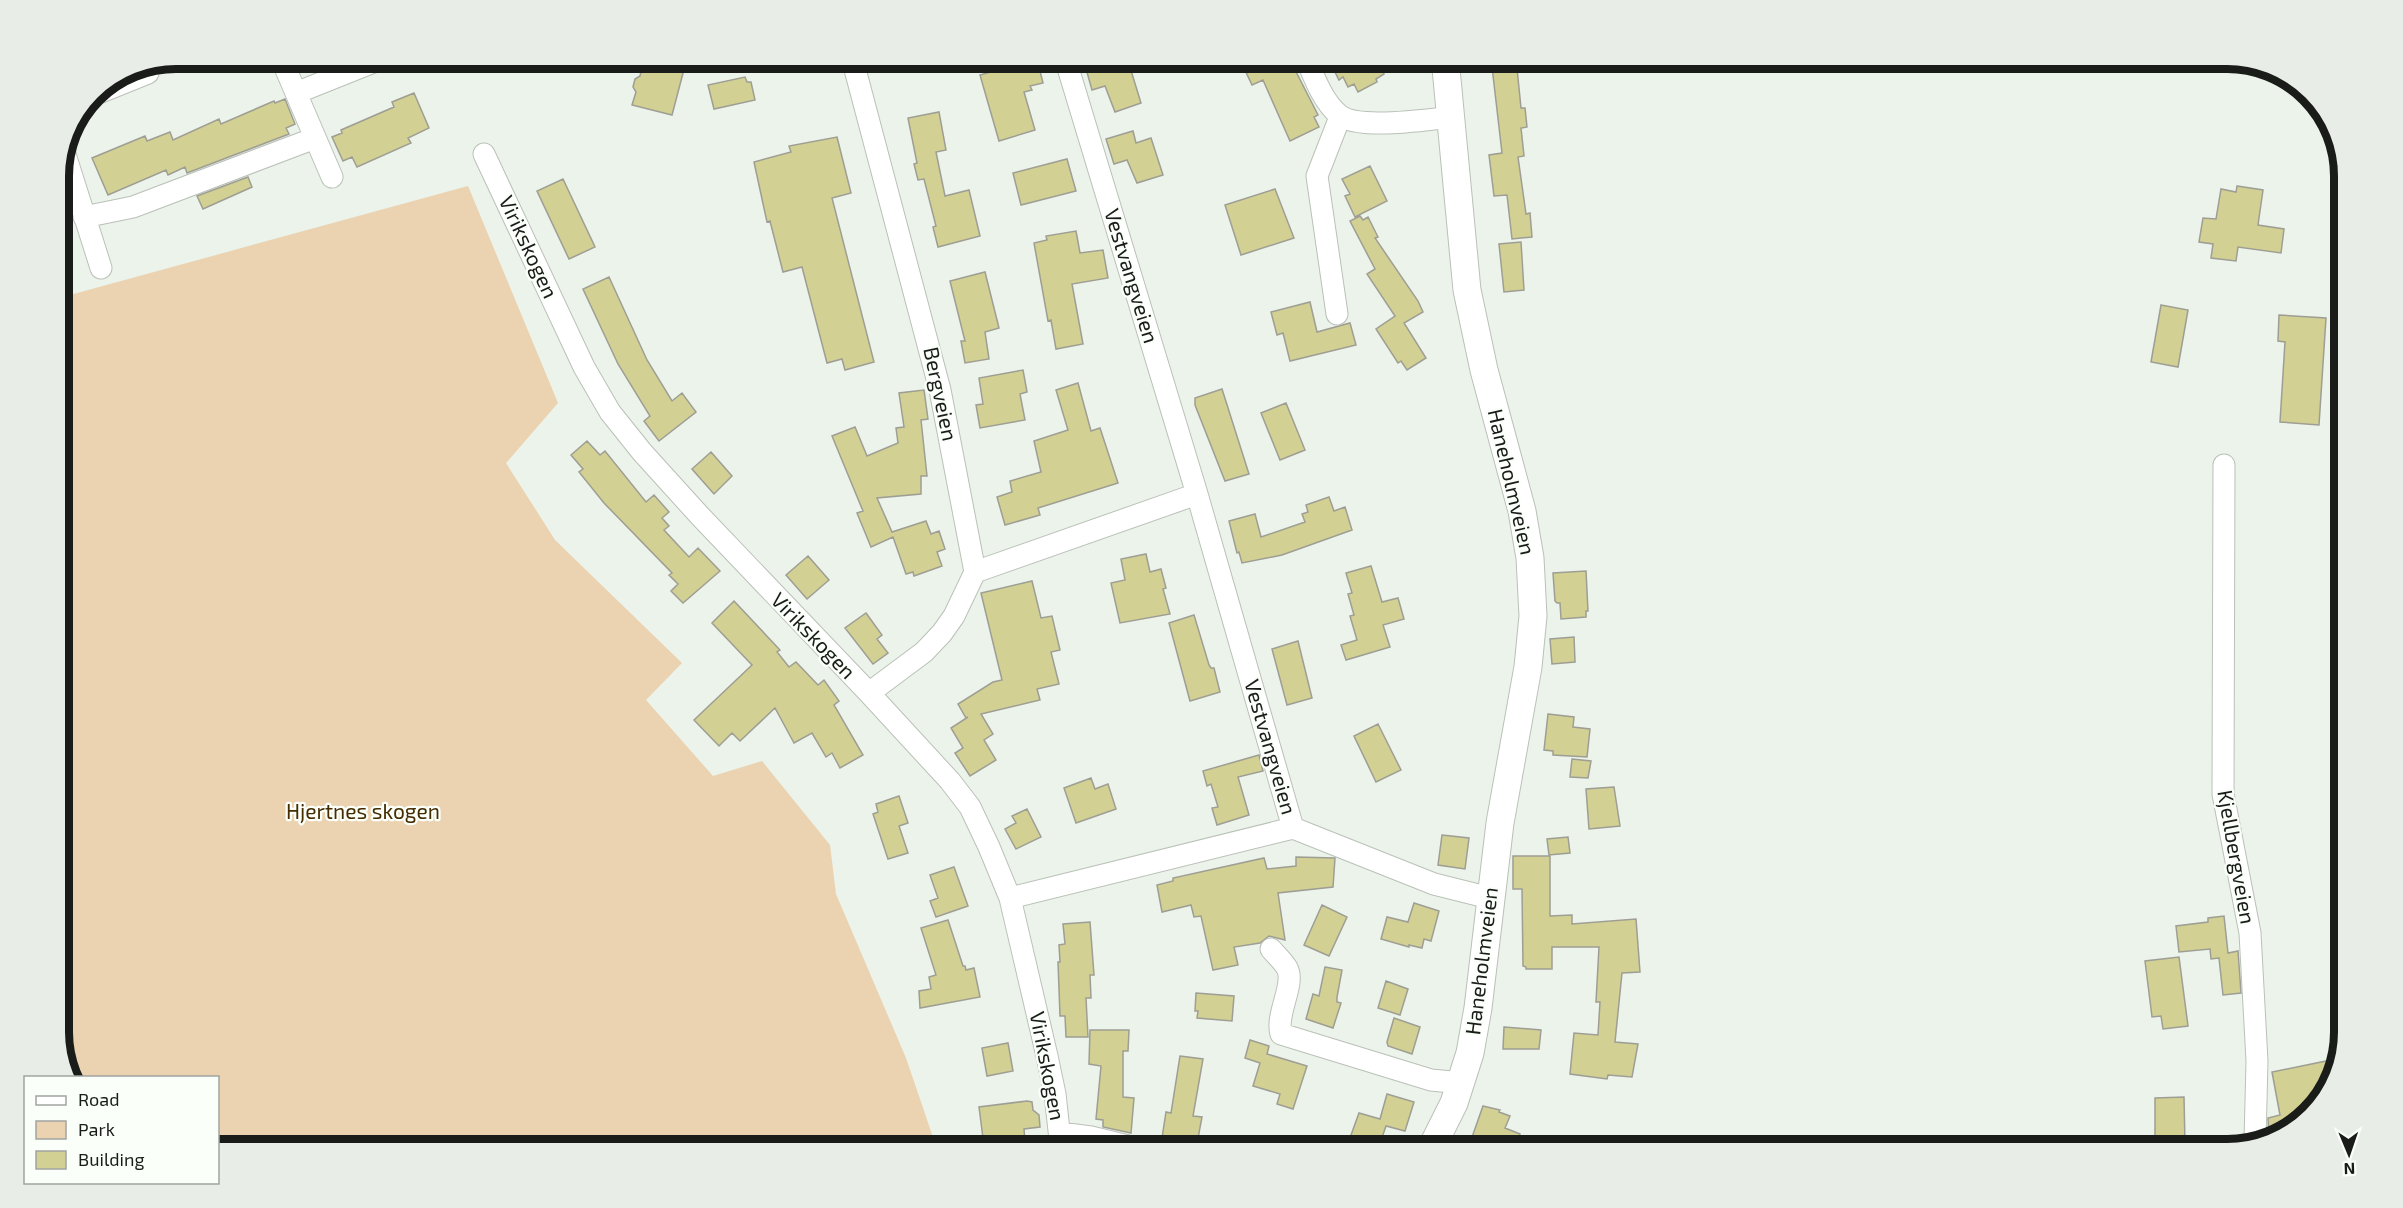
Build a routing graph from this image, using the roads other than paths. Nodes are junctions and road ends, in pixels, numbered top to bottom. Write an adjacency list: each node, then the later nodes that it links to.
1 (286, 69): 9 (street)
2 (358, 69): 9 (street)
3 (855, 69): 21 (street, Bergveien)
4 (1068, 69): 20 (street, Vestvangveien)
5 (1311, 69): 10 (street)
6 (1446, 69): 11 (main road, Haneholmveien)
7 (146, 74): 8 (street)
8 (121, 84)
9 (296, 93): 12 (street)
10 (1340, 117): 11 (street); 18 (street)
11 (1451, 117): 25 (main road, Haneholmveien)
12 (315, 138): 15 (street); 16 (street)
13 (484, 154): 22 (street, Virikskogen)
14 (69, 168): 16 (street)
15 (332, 177)
16 (84, 217): 17 (street)
17 (101, 268)
18 (1337, 314)
19 (2224, 465): 28 (street, Kjellbergveien)
20 (1197, 494): 21 (street); 23 (street, Vestvangveien)
21 (975, 572): 22 (street)
22 (869, 693): 24 (street, Virikskogen)
23 (1293, 828): 24 (street, Vestvangveien); 25 (street, Vestvangveien)
24 (1010, 898): 29 (street, Virikskogen)
25 (1490, 898): 27 (main road, Haneholmveien)
26 (1271, 949): 27 (street)
27 (1462, 1083): 32 (main road, Haneholmveien)
28 (2255, 1135)
29 (1060, 1139)
30 (1076, 1139): 31 (street)
31 (1099, 1139)
32 (1436, 1139)

